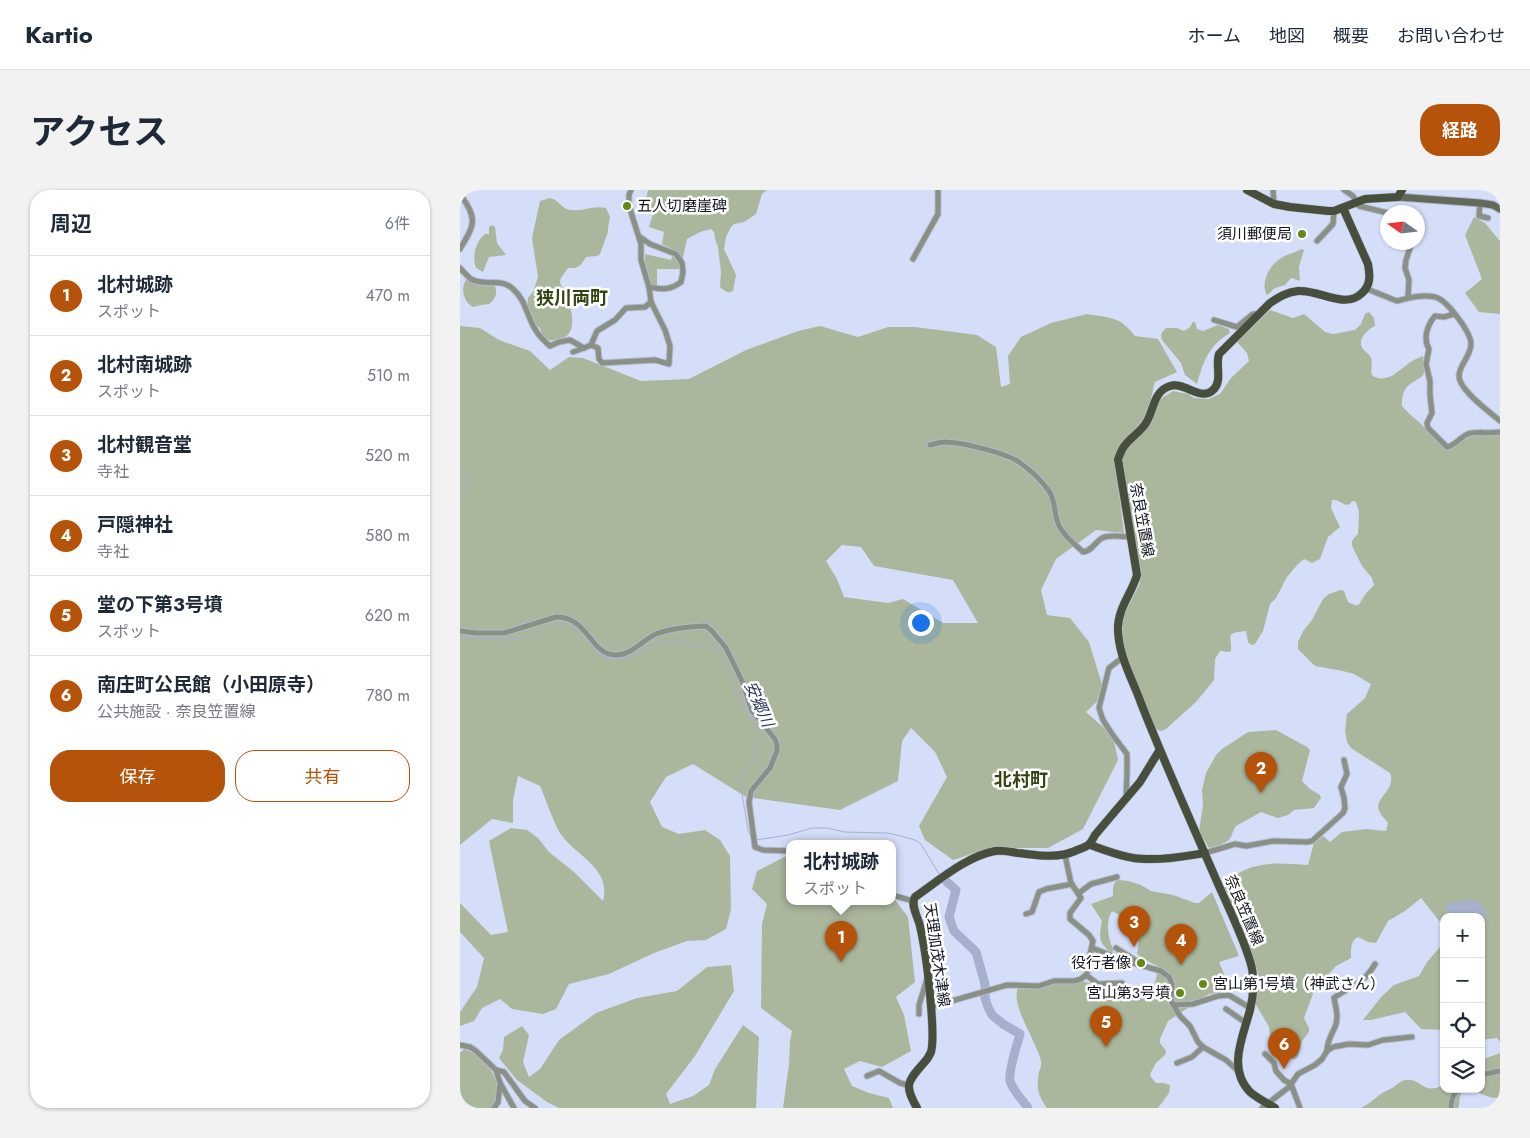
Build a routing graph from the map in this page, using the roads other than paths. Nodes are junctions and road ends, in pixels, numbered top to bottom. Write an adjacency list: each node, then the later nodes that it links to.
1 (631, 190): 16 (street)
2 (938, 190): 20 (street)
3 (1247, 190): 10 (main road)
4 (1273, 190): 10 (street)
5 (1344, 190): 8 (street)
6 (460, 194): 18 (street)
7 (1400, 194): 8 (main road); 9 (main road)
8 (1356, 202): 11 (main road); 14 (street)
9 (1480, 203): 12 (main road); 15 (street)
10 (1274, 204): 13 (main road)
11 (1343, 208): 13 (main road); 23 (main road)
12 (1500, 209)
13 (1334, 211): 17 (street)
14 (1380, 211)
15 (1488, 218)
16 (640, 237): 22 (street); 22 (street)
17 (1317, 241)
18 (460, 249)
19 (1409, 250): 24 (street)
20 (913, 259)
21 (460, 268): 30 (street)
22 (649, 286): 25 (street)
23 (1367, 289): 24 (street); 26 (main road, 奈良笠置線)
24 (1408, 297): 27 (street)
25 (651, 302): 29 (street); 29 (street)
26 (1259, 314): 28 (street); 35 (main road, 奈良笠置線)
27 (1454, 314): 32 (street); 33 (street)
28 (1214, 320)
29 (592, 345): 30 (street)
30 (584, 348): 31 (street)
31 (573, 352)
32 (1500, 421)
33 (1500, 432)
34 (930, 445): 35 (street)
35 (1131, 537): 37 (main road, 奈良笠置線)
36 (460, 631): 42 (street)
37 (1122, 658): 38 (main road, 奈良笠置線); 40 (street)
38 (1160, 751): 40 (main road); 43 (main road, 奈良笠置線)
39 (1344, 760): 43 (street)
40 (1126, 800): 41 (main road)
41 (1090, 845): 43 (main road); 44 (main road, 天理加茂木津線)
42 (786, 851)
43 (1205, 853): 60 (main road, 奈良笠置線)
44 (1065, 856): 46 (street); 49 (main road, 天理加茂木津線)
45 (1117, 877): 47 (street)
46 (1072, 884): 47 (street); 50 (street)
47 (1079, 894): 51 (street)
48 (896, 896): 49 (street)
49 (913, 901): 56 (main road, 天理加茂木津線)
50 (1026, 914)
51 (1092, 948): 54 (street); 55 (street)
52 (1116, 948): 54 (street)
53 (1376, 964): 67 (street)
54 (1139, 965): 58 (street)
55 (1086, 975): 57 (street); 59 (street)
56 (928, 976): 59 (main road, 天理加茂木津線); 62 (street)
57 (1122, 983)
58 (1173, 1004): 60 (street); 66 (street)
59 (931, 1007): 77 (main road, 天理加茂木津線)
60 (1250, 1008): 63 (main road, 奈良笠置線)
61 (1226, 1009): 63 (street)
62 (919, 1014)
63 (1246, 1023): 71 (main road, 奈良笠置線)
64 (1412, 1037): 67 (street)
65 (461, 1047): 70 (street)
66 (1203, 1047): 69 (street); 71 (street)
67 (1327, 1051): 76 (street)
68 (1265, 1054): 76 (street)
69 (1177, 1063)
70 (496, 1070): 75 (street); 82 (street)
71 (1238, 1071): 79 (main road)
72 (1500, 1071): 73 (street)
73 (1485, 1074)
74 (867, 1076): 77 (street)
75 (500, 1083): 80 (street); 81 (street)
76 (1291, 1084): 79 (street); 85 (street)
77 (908, 1085): 83 (main road)
78 (1455, 1093): 86 (street)
79 (1265, 1106): 84 (main road)
80 (494, 1108)
81 (514, 1108)
82 (535, 1108)
83 (917, 1108)
84 (1275, 1108)
85 (1300, 1108)
86 (1451, 1108)

